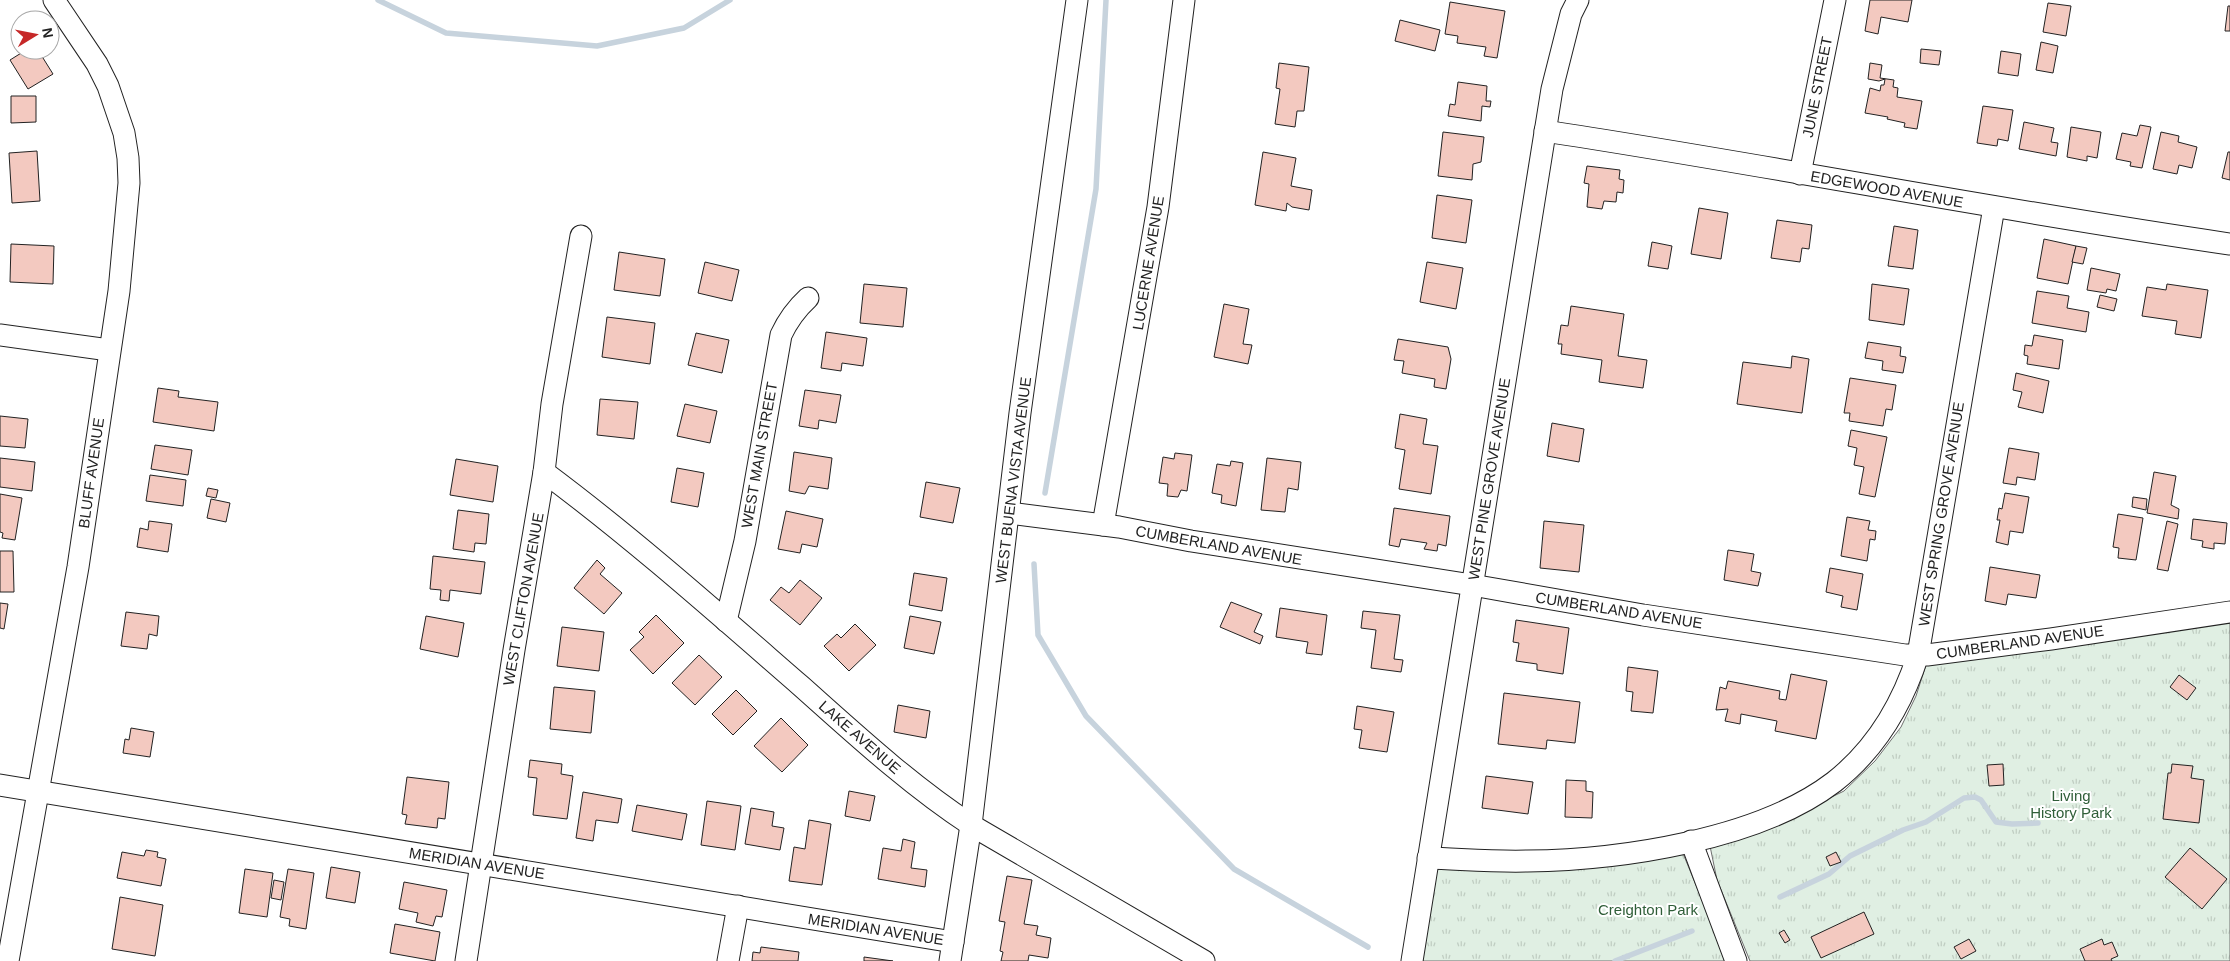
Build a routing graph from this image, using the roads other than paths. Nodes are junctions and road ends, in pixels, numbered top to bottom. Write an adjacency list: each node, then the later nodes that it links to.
1 (54, 0): 13 (street, BLUFF AVENUE)
2 (1077, 0): 15 (street, WEST BUENA VISTA AVENUE)
3 (1184, 0): 16 (street, LUCERNE AVENUE)
4 (1578, 0): 6 (street, WEST PINE GROVE AVENUE)
5 (1835, 0): 7 (street, JUNE STREET)
6 (1545, 131): 7 (street, EDGEWOOD AVENUE); 17 (street, WEST PINE GROVE AVENUE)
7 (1800, 174): 8 (street, EDGEWOOD AVENUE)
8 (1994, 207): 10 (street, EDGEWOOD AVENUE); 20 (street, WEST SPRING GROVE AVENUE)
9 (581, 236): 14 (street, WEST CLIFTON AVENUE)
10 (2230, 244)
11 (808, 298): 19 (street, WEST MAIN STREET)
12 (0, 335): 13 (street)
13 (109, 350): 22 (street, BLUFF AVENUE)
14 (544, 472): 19 (street, LAKE AVENUE); 26 (street, WEST CLIFTON AVENUE)
15 (1009, 513): 16 (street, CUMBERLAND AVENUE); 23 (street, WEST BUENA VISTA AVENUE)
16 (1103, 525): 17 (street, CUMBERLAND AVENUE)
17 (1472, 585): 20 (street, CUMBERLAND AVENUE); 25 (street, WEST PINE GROVE AVENUE)
18 (2230, 612): 20 (street, CUMBERLAND AVENUE)
19 (726, 621): 23 (street, LAKE AVENUE)
20 (1918, 655): 24 (street, WEST SPRING GROVE AVENUE)
21 (0, 785): 22 (street, MERIDIAN AVENUE)
22 (38, 791): 26 (street, MERIDIAN AVENUE); 29 (street, BLUFF AVENUE)
23 (971, 825): 28 (street, WEST BUENA VISTA AVENUE); 32 (street, LAKE AVENUE)
24 (1691, 841): 25 (street); 34 (street)
25 (1428, 858): 33 (street, WEST PINE GROVE AVENUE)
26 (482, 864): 27 (street, MERIDIAN AVENUE); 30 (street, WEST CLIFTON AVENUE)
27 (738, 906): 28 (street, MERIDIAN AVENUE); 31 (street)
28 (952, 951)
29 (8, 961)
30 (466, 961)
31 (728, 961)
32 (1204, 961)
33 (1412, 961)
34 (1736, 961)

